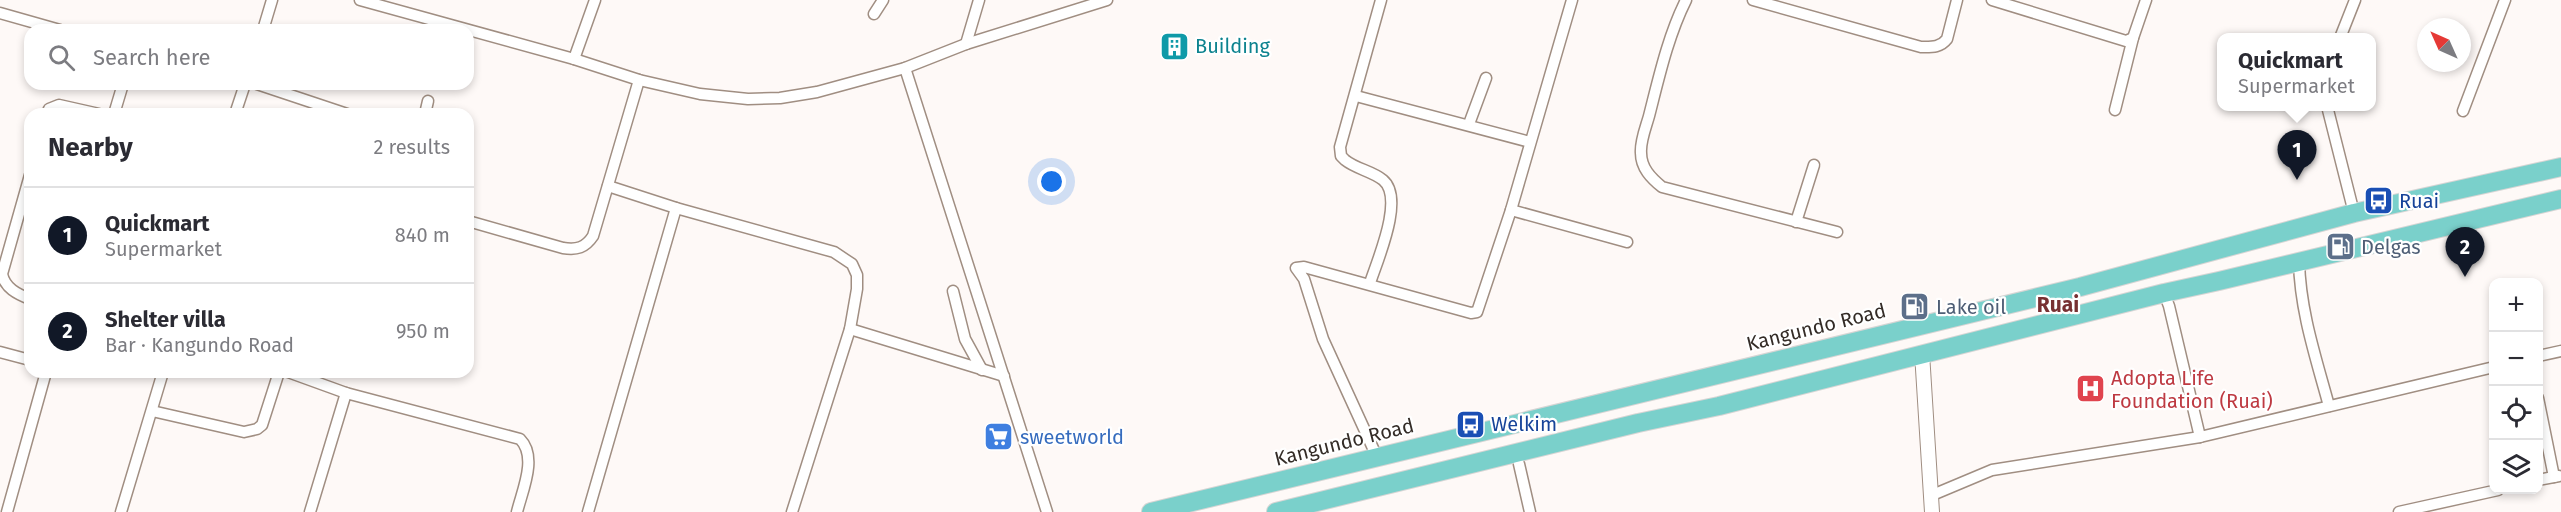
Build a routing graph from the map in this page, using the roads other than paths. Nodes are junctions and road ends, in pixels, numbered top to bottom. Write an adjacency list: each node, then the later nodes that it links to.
1 (272, 0): 19 (street)
2 (360, 0): 20 (street)
3 (595, 0): 25 (street)
4 (882, 0): 17 (street)
5 (979, 0): 24 (street)
6 (1107, 0): 24 (street)
7 (1381, 0): 32 (street)
8 (1572, 0): 44 (street)
9 (1686, 0): 53 (street)
10 (1753, 0): 11 (street)
11 (1957, 0)
12 (1992, 0): 23 (street)
13 (2146, 0): 23 (street)
14 (2355, 0): 22 (street)
15 (2505, 0): 42 (street)
16 (0, 13): 18 (street)
17 (874, 14)
18 (39, 24)
19 (265, 24)
20 (449, 24)
21 (474, 31): 25 (street)
22 (2342, 33)
23 (2133, 38): 40 (street)
24 (966, 44): 26 (street)
25 (574, 58): 28 (street)
26 (905, 68): 28 (street); 71 (street)
27 (1486, 78): 43 (street)
28 (639, 80): 47 (street)
29 (121, 90): 36 (street)
30 (243, 90): 37 (street)
31 (275, 90): 38 (street)
32 (1356, 96): 43 (street); 59 (street)
33 (428, 100): 39 (street)
34 (52, 108): 35 (street)
35 (72, 108)
36 (116, 108)
37 (238, 108)
38 (331, 108)
39 (426, 108)
40 (2115, 110)
41 (2328, 111): 52 (street)
42 (2463, 111)
43 (1469, 124): 44 (street)
44 (1530, 142): 51 (street)
45 (1814, 165): 53 (street)
46 (2561, 167): 52 (highway, Kangundo Road)
47 (608, 186): 50 (street); 54 (street)
48 (24, 196): 62 (street)
49 (2561, 199): 58 (highway)
50 (676, 208): 63 (street); 91 (street)
51 (1511, 210): 57 (street); 59 (street)
52 (2355, 213): 55 (highway, Kangundo Road)
53 (1796, 222): 56 (street)
54 (474, 223)
55 (2298, 228): 58 (highway); 81 (highway, Kangundo Road)
56 (1837, 232)
57 (1627, 242)
58 (2302, 260): 61 (highway); 77 (street)
59 (1370, 283): 81 (street)
60 (953, 291): 70 (street)
61 (2164, 293): 66 (highway); 80 (street)
62 (24, 296)
63 (850, 329): 70 (street); 92 (street)
64 (2561, 351): 67 (street)
65 (0, 352): 68 (street)
66 (1922, 353): 86 (street); 95 (highway)
67 (2543, 355)
68 (24, 358)
69 (2489, 368): 77 (street)
70 (982, 370): 71 (street)
71 (1004, 376): 93 (street)
72 (43, 378): 87 (street)
73 (161, 378): 78 (street)
74 (277, 378): 78 (street)
75 (305, 378): 76 (street)
76 (346, 393): 89 (street); 90 (street)
77 (2329, 406): 80 (street)
78 (152, 411): 88 (street)
79 (2543, 418): 83 (street)
80 (2200, 437): 86 (street)
81 (1377, 457): 94 (highway, Kangundo Road)
82 (1519, 464): 96 (street)
83 (2558, 476): 84 (street)
84 (2543, 479)
85 (2489, 491): 98 (street)
86 (1930, 496): 97 (street)
87 (7, 512)
88 (121, 512)
89 (310, 512)
90 (517, 512)
91 (588, 512)
92 (792, 512)
93 (1047, 512)
94 (1151, 512)
95 (1276, 512)
96 (1530, 512)
97 (1932, 512)
98 (2399, 512)

